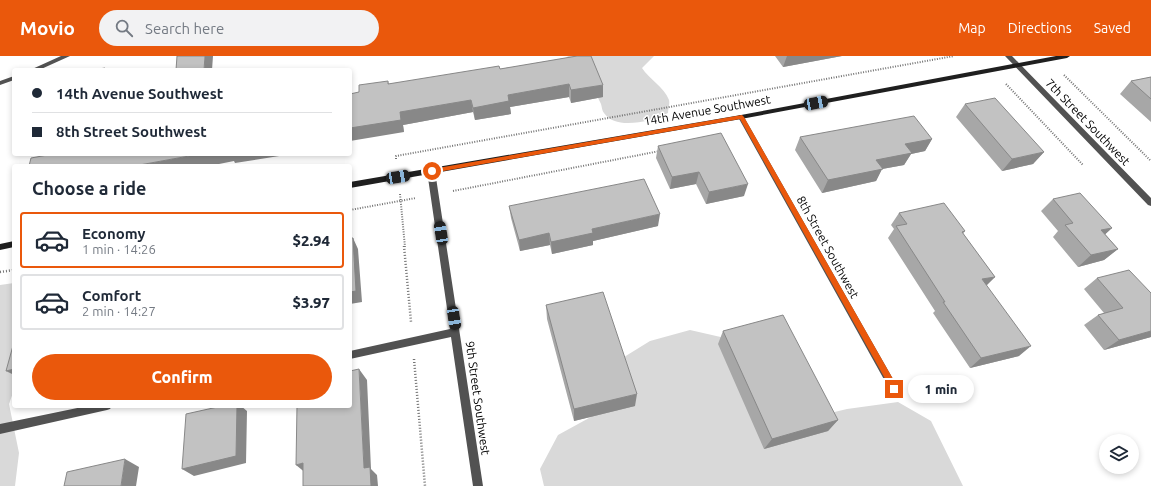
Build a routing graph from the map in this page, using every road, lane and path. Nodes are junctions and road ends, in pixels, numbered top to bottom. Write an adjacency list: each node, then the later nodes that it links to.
1 (67, 56): 6 (street)
2 (954, 56): 13 (path)
3 (1008, 56): 5 (street, 7th Street Southwest)
4 (1067, 56): 5 (street, 14th Avenue Southwest)
5 (1017, 65): 11 (street, 14th Avenue Southwest); 20 (street, 7th Street Southwest)
6 (38, 68)
7 (1064, 76): 14 (path)
8 (12, 79): 10 (street)
9 (1005, 83): 15 (path)
10 (0, 84)
11 (742, 117): 16 (street, 14th Avenue Southwest); 29 (street, 8th Street Southwest)
12 (661, 150): 18 (path)
13 (396, 156)
14 (1151, 161)
15 (1083, 165)
16 (432, 171): 17 (street, 14th Avenue Southwest); 18 (street, 9th Street Southwest)
17 (352, 185)
18 (435, 194): 19 (path); 26 (street, 9th Street Southwest)
19 (401, 201): 21 (path); 27 (path)
20 (1151, 203)
21 (352, 210)
22 (12, 244): 23 (street)
23 (0, 246)
24 (12, 270): 25 (path)
25 (0, 272)
26 (456, 332): 27 (street); 33 (street, 9th Street Southwest)
27 (412, 342): 28 (street); 32 (path)
28 (352, 355)
29 (894, 389)
30 (98, 408): 31 (street)
31 (0, 429)
32 (425, 486)
33 (478, 486)

